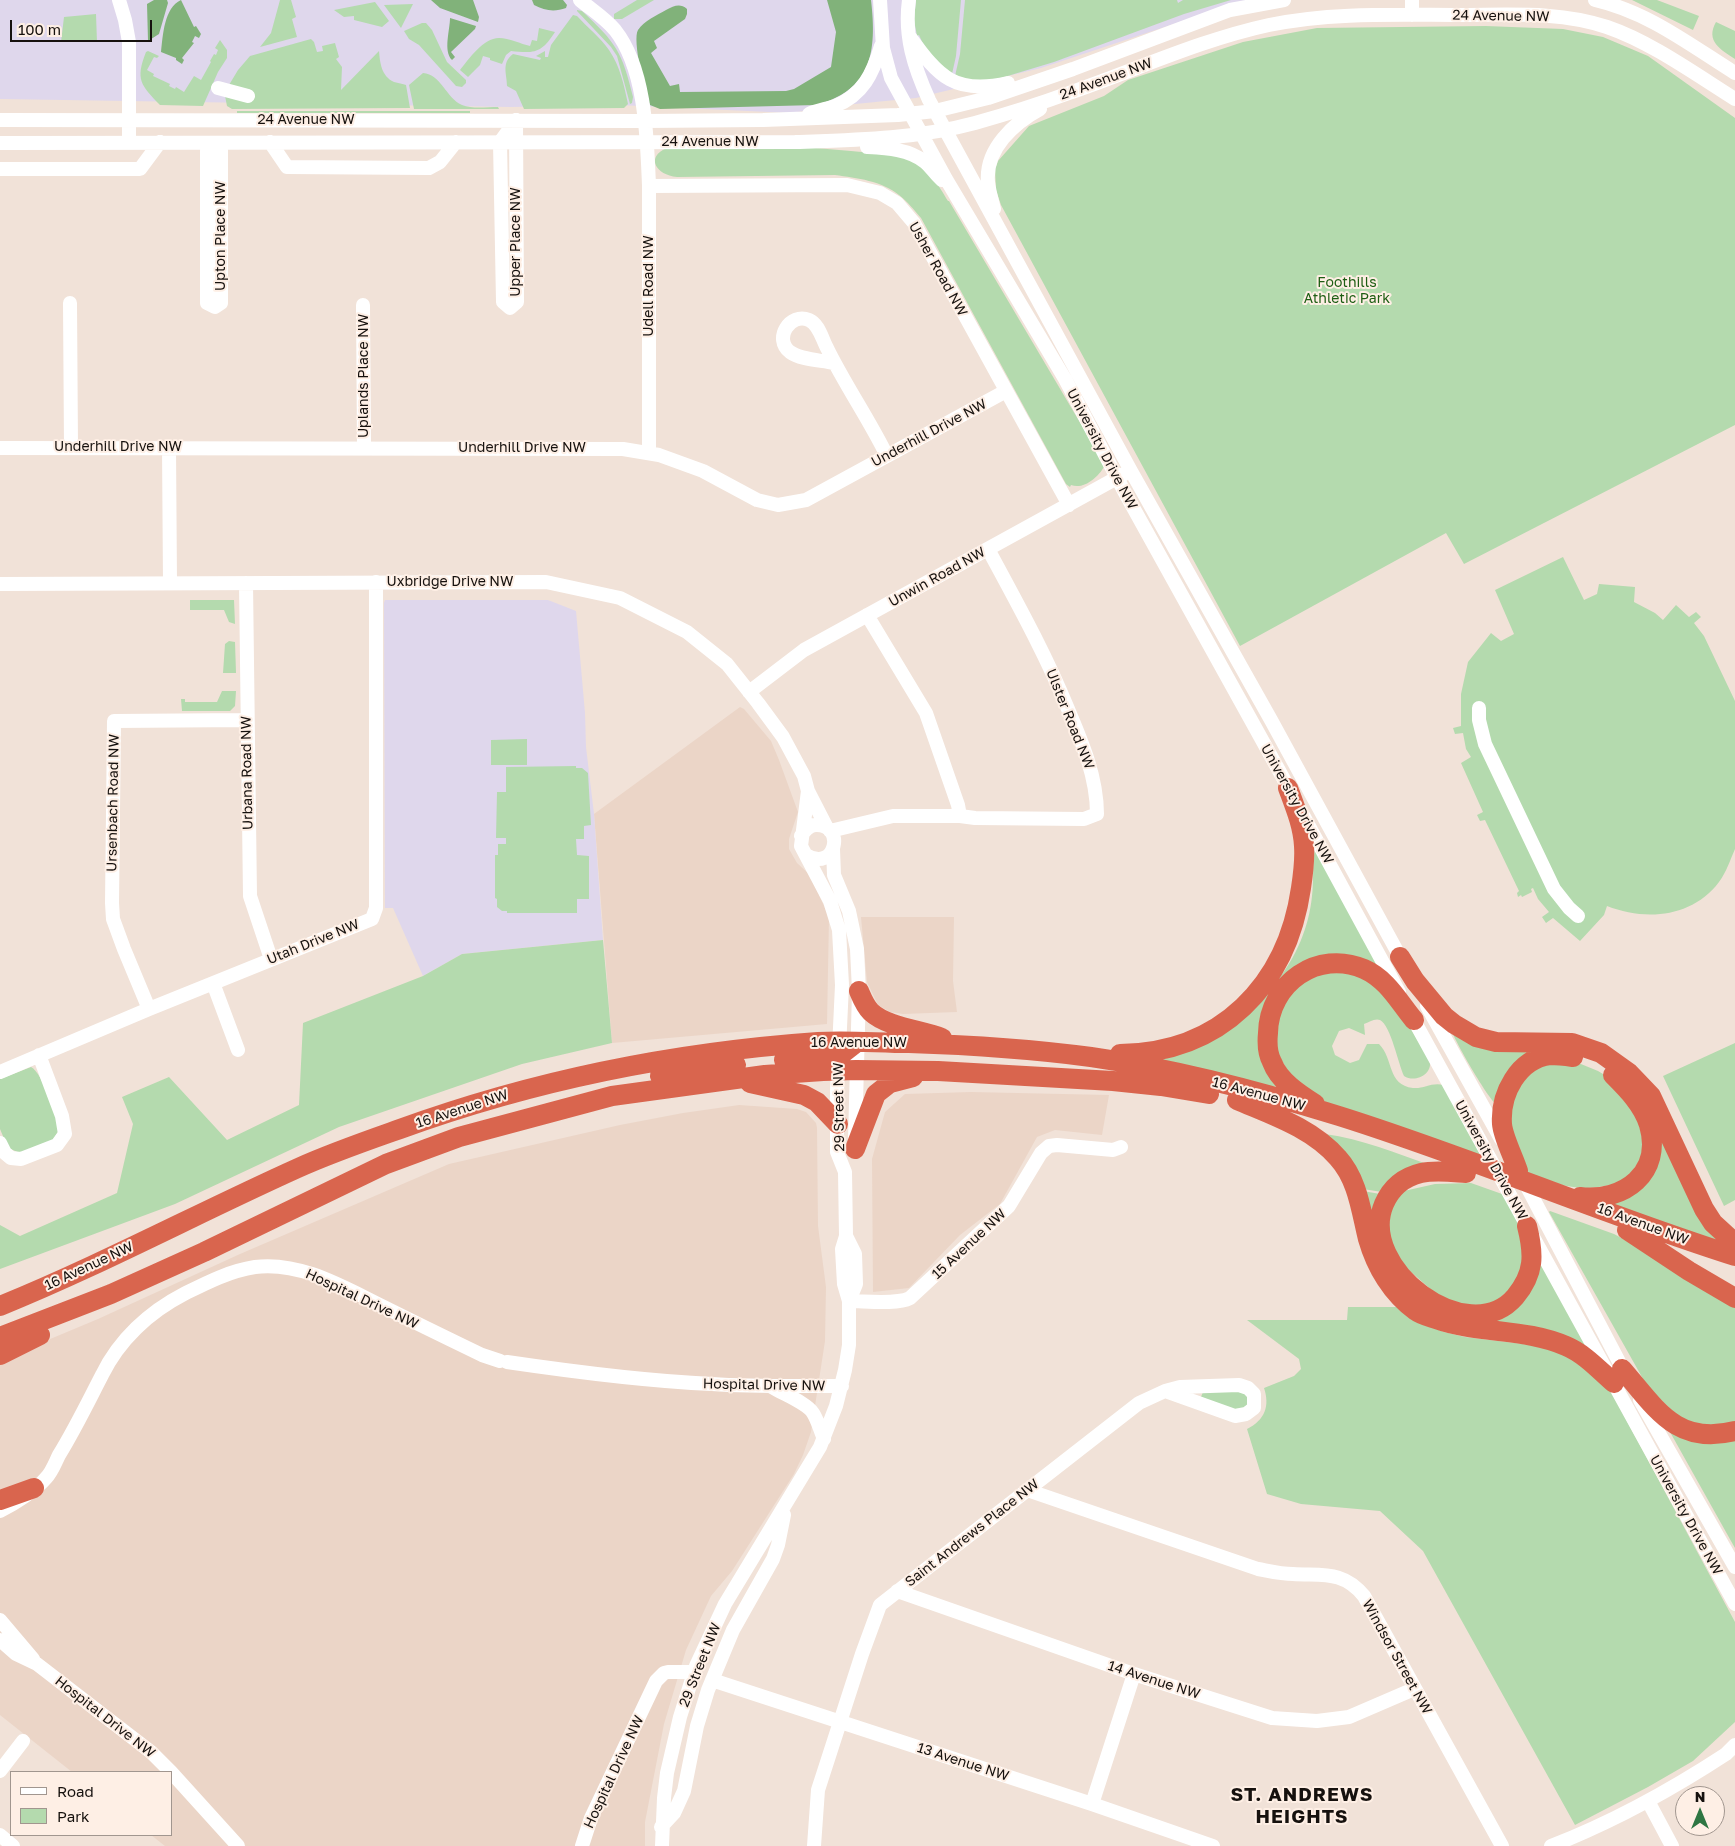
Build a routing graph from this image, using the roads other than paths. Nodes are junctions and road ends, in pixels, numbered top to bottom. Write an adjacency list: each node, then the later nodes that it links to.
1 (119, 0): 21 (street)
2 (580, 0): 24 (street, Udell Road NW)
3 (880, 0): 10 (street, University Drive NW)
4 (909, 0): 9 (street, University Drive NW)
5 (1284, 0): 11 (street, 24 Avenue NW)
6 (1412, 0): 8 (street)
7 (1595, 0): 12 (street)
8 (1412, 15): 14 (street, 24 Avenue NW); 16 (street, 24 Avenue NW)
9 (908, 34): 11 (street); 17 (street, University Drive NW)
10 (882, 42): 18 (street, University Drive NW); 19 (street)
11 (1073, 69): 17 (street, 24 Avenue NW)
12 (1735, 73)
13 (218, 88): 15 (street)
14 (1068, 94): 25 (street, 24 Avenue NW); 40 (street)
15 (248, 96)
16 (1735, 99)
17 (935, 111): 18 (street, 24 Avenue NW); 25 (street, University Drive NW)
18 (911, 114): 19 (street, 24 Avenue NW); 26 (street, University Drive NW)
19 (796, 118): 24 (street, 24 Avenue NW)
20 (0, 120): 21 (street, 24 Avenue NW)
21 (129, 120): 22 (street, 24 Avenue NW); 27 (street)
22 (213, 120): 23 (street, 24 Avenue NW); 36 (street)
23 (516, 120): 24 (street, 24 Avenue NW); 31 (street); 32 (street, Upper Place NW)
24 (644, 120): 33 (street, Udell Road NW)
25 (946, 130): 26 (street, 24 Avenue NW); 40 (street, University Drive NW)
26 (922, 134): 34 (street, 24 Avenue NW); 39 (street, University Drive NW)
27 (129, 142): 28 (street, 24 Avenue NW); 35 (street, 24 Avenue NW)
28 (160, 142): 36 (street, 24 Avenue NW); 37 (street)
29 (270, 142): 30 (street, 24 Avenue NW); 30 (street, 24 Avenue NW); 36 (street, 24 Avenue NW)
30 (456, 142): 31 (street, 24 Avenue NW)
31 (500, 142): 32 (street, 24 Avenue NW); 32 (street, Upper Place NW)
32 (515, 142): 33 (street, 24 Avenue NW)
33 (646, 142): 34 (street, 24 Avenue NW); 38 (street, Udell Road NW)
34 (795, 142): 39 (street)
35 (0, 143)
36 (214, 144): 36 (street, Upton Place NW)
37 (0, 169)
38 (649, 186): 44 (street, Usher Road NW); 49 (street, Udell Road NW)
39 (957, 198): 52 (street, University Drive NW)
40 (997, 225): 51 (street, University Drive NW)
41 (70, 303): 45 (street)
42 (363, 305): 48 (street, Uplands Place NW)
43 (834, 363): 50 (street)
44 (1006, 391): 50 (street, Underhill Drive NW); 53 (street, Usher Road NW)
45 (71, 447): 46 (street, Underhill Drive NW); 47 (street, Underhill Drive NW)
46 (169, 447): 48 (street, Underhill Drive NW); 56 (street)
47 (0, 448)
48 (364, 448): 49 (street, Underhill Drive NW)
49 (649, 452): 50 (street, Underhill Drive NW)
50 (886, 456)
51 (1131, 470): 52 (street, Unwin Road NW); 71 (street, University Drive NW)
52 (1117, 478): 53 (street, Unwin Road NW); 63 (street, University Drive NW)
53 (1069, 505): 54 (street, Unwin Road NW)
54 (988, 549): 59 (street, Unwin Road NW); 65 (street, Ulster Road NW)
55 (376, 582): 57 (street, Uxbridge Drive NW); 60 (street, Uxbridge Drive NW); 72 (street, Utah Drive NW)
56 (170, 583): 57 (street, Uxbridge Drive NW); 58 (street, Uxbridge Drive NW)
57 (246, 583): 62 (street, Urbana Road NW)
58 (0, 584)
59 (867, 615): 60 (street, Unwin Road NW); 65 (street)
60 (750, 692): 64 (street, Uxbridge Drive NW)
61 (1479, 708): 70 (street)
62 (246, 720): 72 (street, Urbana Road NW); 75 (street, Ursenbach Road NW)
63 (1288, 788): 76 (street, University Drive NW); 81 (highway)
64 (808, 791): 66 (street, Uxbridge Drive NW); 67 (street, Uxbridge Drive NW)
65 (960, 816): 66 (street, Ulster Road NW)
66 (829, 829): 67 (street); 68 (street)
67 (801, 836): 69 (street)
68 (833, 849): 69 (street); 74 (street)
69 (806, 855): 80 (street)
70 (1578, 916)
71 (1400, 957): 93 (street, University Drive NW); 98 (highway)
72 (271, 959): 73 (street, Utah Drive NW)
73 (213, 983): 75 (street, Utah Drive NW); 78 (street)
74 (859, 991): 77 (highway); 80 (street)
75 (149, 1009): 79 (street, Utah Drive NW)
76 (1414, 1020): 86 (highway); 96 (street, University Drive NW)
77 (960, 1044): 80 (highway, 16 Avenue NW); 81 (highway, 16 Avenue NW)
78 (238, 1050)
79 (38, 1055): 83 (street, Utah Drive NW); 88 (street)
80 (846, 1056): 82 (highway, 16 Avenue NW); 84 (highway, 16 Avenue NW); 87 (street, 29 Street NW); 90 (street, 29 Street NW); 91 (highway); 102 (highway, 16 Avenue NW)
81 (1090, 1057): 86 (highway, 16 Avenue NW)
82 (938, 1071): 85 (highway, 16 Avenue NW); 90 (highway)
83 (0, 1072)
84 (713, 1082): 87 (highway); 91 (highway, 16 Avenue NW)
85 (1237, 1100): 92 (highway, 16 Avenue NW); 109 (highway)
86 (1334, 1115): 92 (highway, 16 Avenue NW)
87 (838, 1124): 94 (street, 29 Street NW)
88 (0, 1143)
89 (1121, 1147): 105 (street, 15 Avenue NW)
90 (855, 1149): 94 (street, 29 Street NW)
91 (386, 1164): 99 (highway, 16 Avenue NW)
92 (1462, 1165): 95 (highway, 16 Avenue NW); 96 (highway)
93 (1518, 1171): 95 (highway); 109 (street, University Drive NW)
94 (845, 1172): 105 (street, 29 Street NW)
95 (1566, 1203): 97 (highway, 16 Avenue NW); 100 (highway, 16 Avenue NW)
96 (1527, 1226): 109 (street, University Drive NW)
97 (1627, 1230): 101 (highway, 16 Avenue NW); 104 (highway)
98 (1735, 1243)
99 (204, 1252): 107 (highway, 16 Avenue NW); 108 (highway)
100 (1735, 1256)
101 (1735, 1269)
102 (61, 1279): 103 (highway); 106 (highway, 16 Avenue NW)
103 (0, 1292)
104 (1735, 1298)
105 (849, 1301): 111 (street, 29 Street NW)
106 (0, 1306)
107 (0, 1337)
108 (0, 1356)
109 (1618, 1376): 113 (highway); 121 (street, University Drive NW); 124 (street, University Drive NW)
110 (772, 1386): 111 (street, Hospital Drive NW); 114 (street); 115 (street, Hospital Drive NW)
111 (842, 1386): 114 (street, 29 Street NW)
112 (1165, 1391): 112 (street, Saint Andrews Place NW); 116 (street, Saint Andrews Place NW)
113 (1735, 1431)
114 (824, 1439): 118 (street, 29 Street NW)
115 (34, 1488): 117 (highway); 119 (street, Hospital Drive NW)
116 (1027, 1490): 123 (street, Saint Andrews Place NW); 131 (street, Windsor Street NW)
117 (0, 1500)
118 (785, 1507): 120 (street, 29 Street NW); 122 (street, 29 Street NW)
119 (0, 1511)
120 (749, 1564): 122 (street); 128 (street, 29 Street NW)
121 (1735, 1567)
122 (757, 1588): 130 (street, 29 Street NW)
123 (898, 1591): 129 (street, 14 Avenue NW); 132 (street, Saint Andrews Place NW)
124 (1735, 1604)
125 (0, 1620): 127 (street, Hospital Drive NW)
126 (0, 1640): 127 (street, Hospital Drive NW)
127 (36, 1664): 137 (street, Hospital Drive NW)
128 (694, 1672): 139 (street, 29 Street NW); 146 (street, Hospital Drive NW)
129 (1134, 1674): 131 (street, 14 Avenue NW); 141 (street)
130 (712, 1680): 132 (street, 13 Avenue NW); 135 (street, 29 Street NW)
131 (1414, 1689): 150 (street, Windsor Street NW)
132 (840, 1722): 141 (street, 13 Avenue NW); 148 (street, Saint Andrews Place NW)
133 (23, 1742): 136 (street)
134 (1732, 1750): 140 (street)
135 (688, 1766): 139 (street); 142 (street, 29 Street NW)
136 (0, 1771)
137 (170, 1771)
138 (172, 1773): 145 (street, Hospital Drive NW)
139 (667, 1773): 142 (street, 29 Street NW)
140 (1648, 1801): 151 (street); 152 (street)
141 (1092, 1804): 149 (street, 13 Avenue NW)
142 (661, 1828): 147 (street, 29 Street NW)
143 (0, 1836): 144 (street)
144 (14, 1846)
145 (238, 1846)
146 (582, 1846)
147 (662, 1846)
148 (814, 1846)
149 (1213, 1846)
150 (1502, 1846)
151 (1551, 1846)
152 (1672, 1846)

